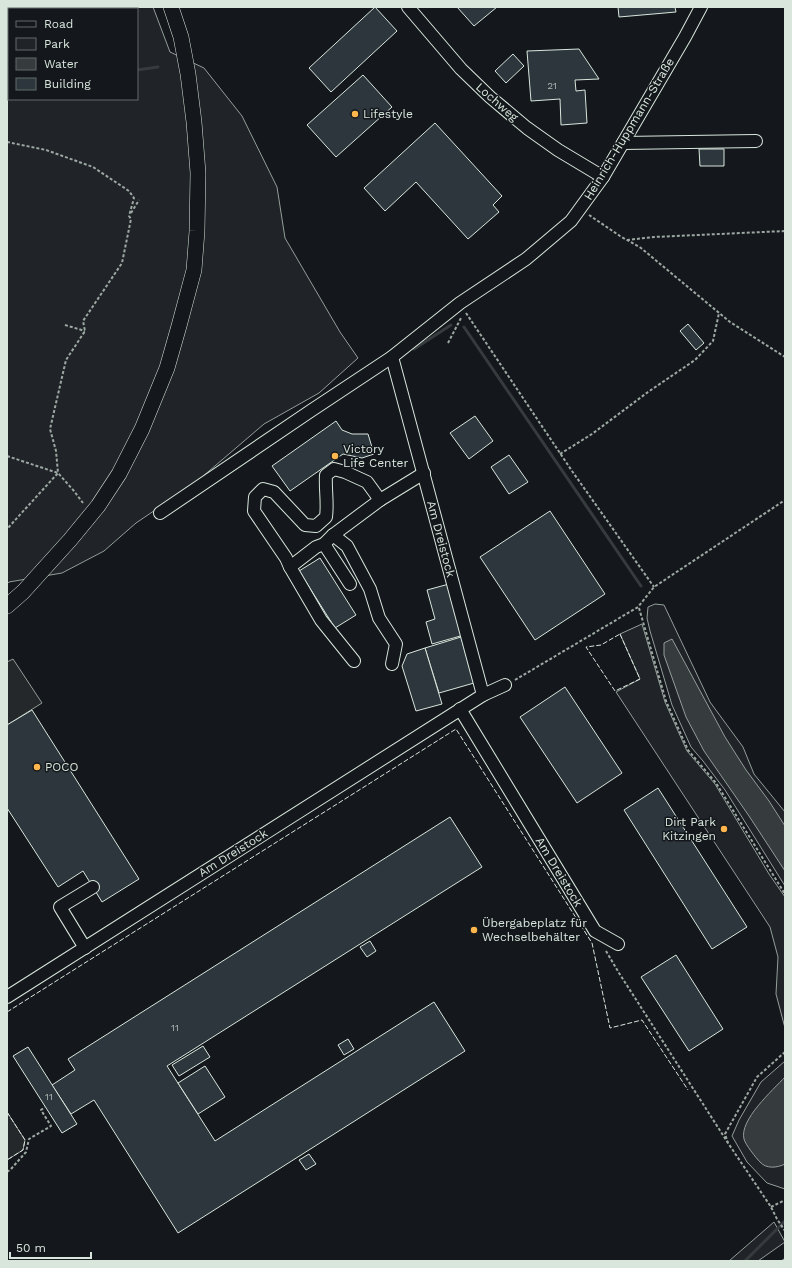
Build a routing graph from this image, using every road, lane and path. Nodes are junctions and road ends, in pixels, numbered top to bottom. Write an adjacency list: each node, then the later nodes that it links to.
1 (171, 7): 26 (main road)
2 (408, 7): 7 (street, Lochweg)
3 (701, 7): 6 (street, Heinrich-Huppmann-Straße)
4 (756, 141): 6 (street)
5 (7, 142): 10 (path)
6 (623, 143): 7 (street, Heinrich-Huppmann-Straße)
7 (604, 177): 9 (street, Heinrich-Huppmann-Straße)
8 (139, 200): 10 (path)
9 (580, 210): 12 (path); 17 (street, Heinrich-Huppmann-Straße)
10 (129, 216): 15 (path)
11 (785, 230): 12 (path)
12 (626, 240): 13 (path)
13 (719, 313): 18 (path); 19 (path)
14 (65, 325): 15 (path)
15 (85, 331): 21 (path)
16 (448, 343): 19 (path)
17 (392, 357): 22 (street, Am Dreistock); 25 (street, Heinrich-Huppmann-Straße)
18 (785, 357)
19 (560, 454): 32 (path)
20 (7, 456): 21 (path)
21 (58, 473): 26 (path); 27 (path)
22 (424, 473): 23 (street); 38 (street, Am Dreistock)
23 (380, 500): 28 (street); 30 (street)
24 (785, 500): 32 (path)
25 (160, 513)
26 (91, 514): 33 (main road)
27 (7, 529)
28 (333, 535): 29 (street); 36 (street)
29 (324, 544): 30 (street); 31 (street)
30 (290, 567): 35 (street)
31 (350, 584)
32 (654, 587): 34 (path)
33 (7, 606)
34 (638, 607): 37 (path); 41 (path)
35 (354, 661)
36 (392, 664)
37 (505, 685): 38 (street)
38 (483, 695): 39 (street, Am Dreistock)
39 (460, 709): 42 (street, Am Dreistock); 44 (street, Am Dreistock)
40 (93, 887): 44 (street)
41 (785, 894)
42 (595, 931): 43 (street, Am Dreistock); 48 (path)
43 (618, 944)
44 (85, 948): 45 (street, Am Dreistock)
45 (7, 997)
46 (785, 1052): 48 (path)
47 (45, 1108): 49 (path)
48 (728, 1142): 51 (path)
49 (7, 1172)
50 (785, 1200): 51 (path)
51 (771, 1207): 52 (path)
52 (785, 1231)
53 (785, 1259): 54 (path)
54 (782, 1261)

